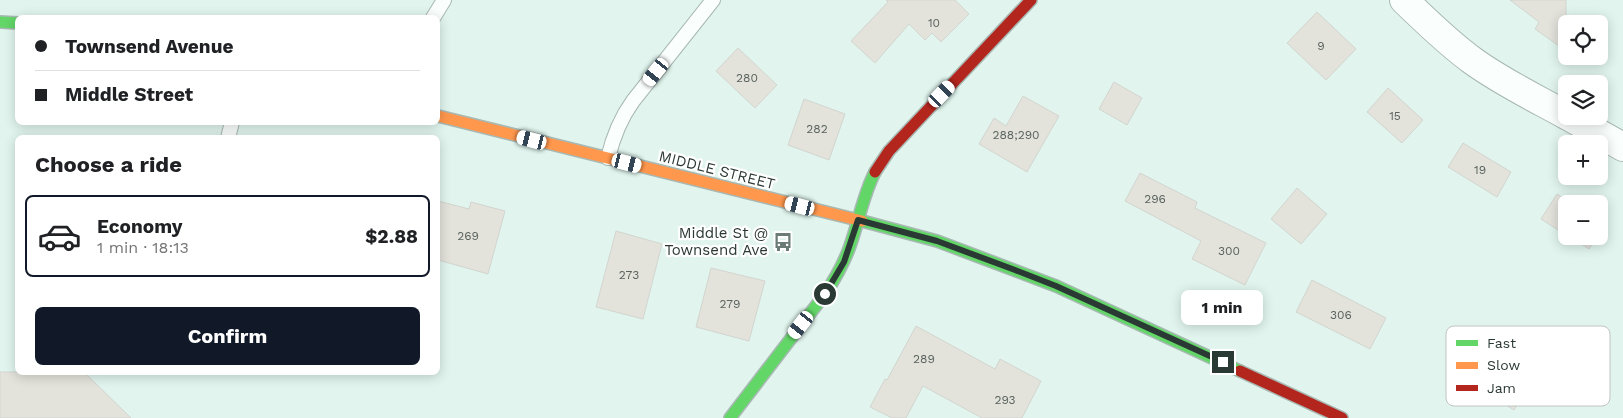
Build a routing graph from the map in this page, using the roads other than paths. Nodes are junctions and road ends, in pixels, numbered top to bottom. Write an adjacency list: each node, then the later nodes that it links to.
1 (444, 0): 5 (lane)
2 (713, 0): 12 (lane)
3 (1031, 0): 13 (street)
4 (1404, 0): 8 (street)
5 (435, 15)
6 (0, 22): 7 (street)
7 (15, 23)
8 (1558, 111)
9 (440, 116): 12 (street, MIDDLE STREET)
10 (1583, 125): 11 (street)
11 (1623, 148)
12 (608, 158): 13 (street, MIDDLE STREET)
13 (858, 220): 14 (street); 15 (street, MIDDLE STREET)
14 (730, 418)
15 (1342, 418)

